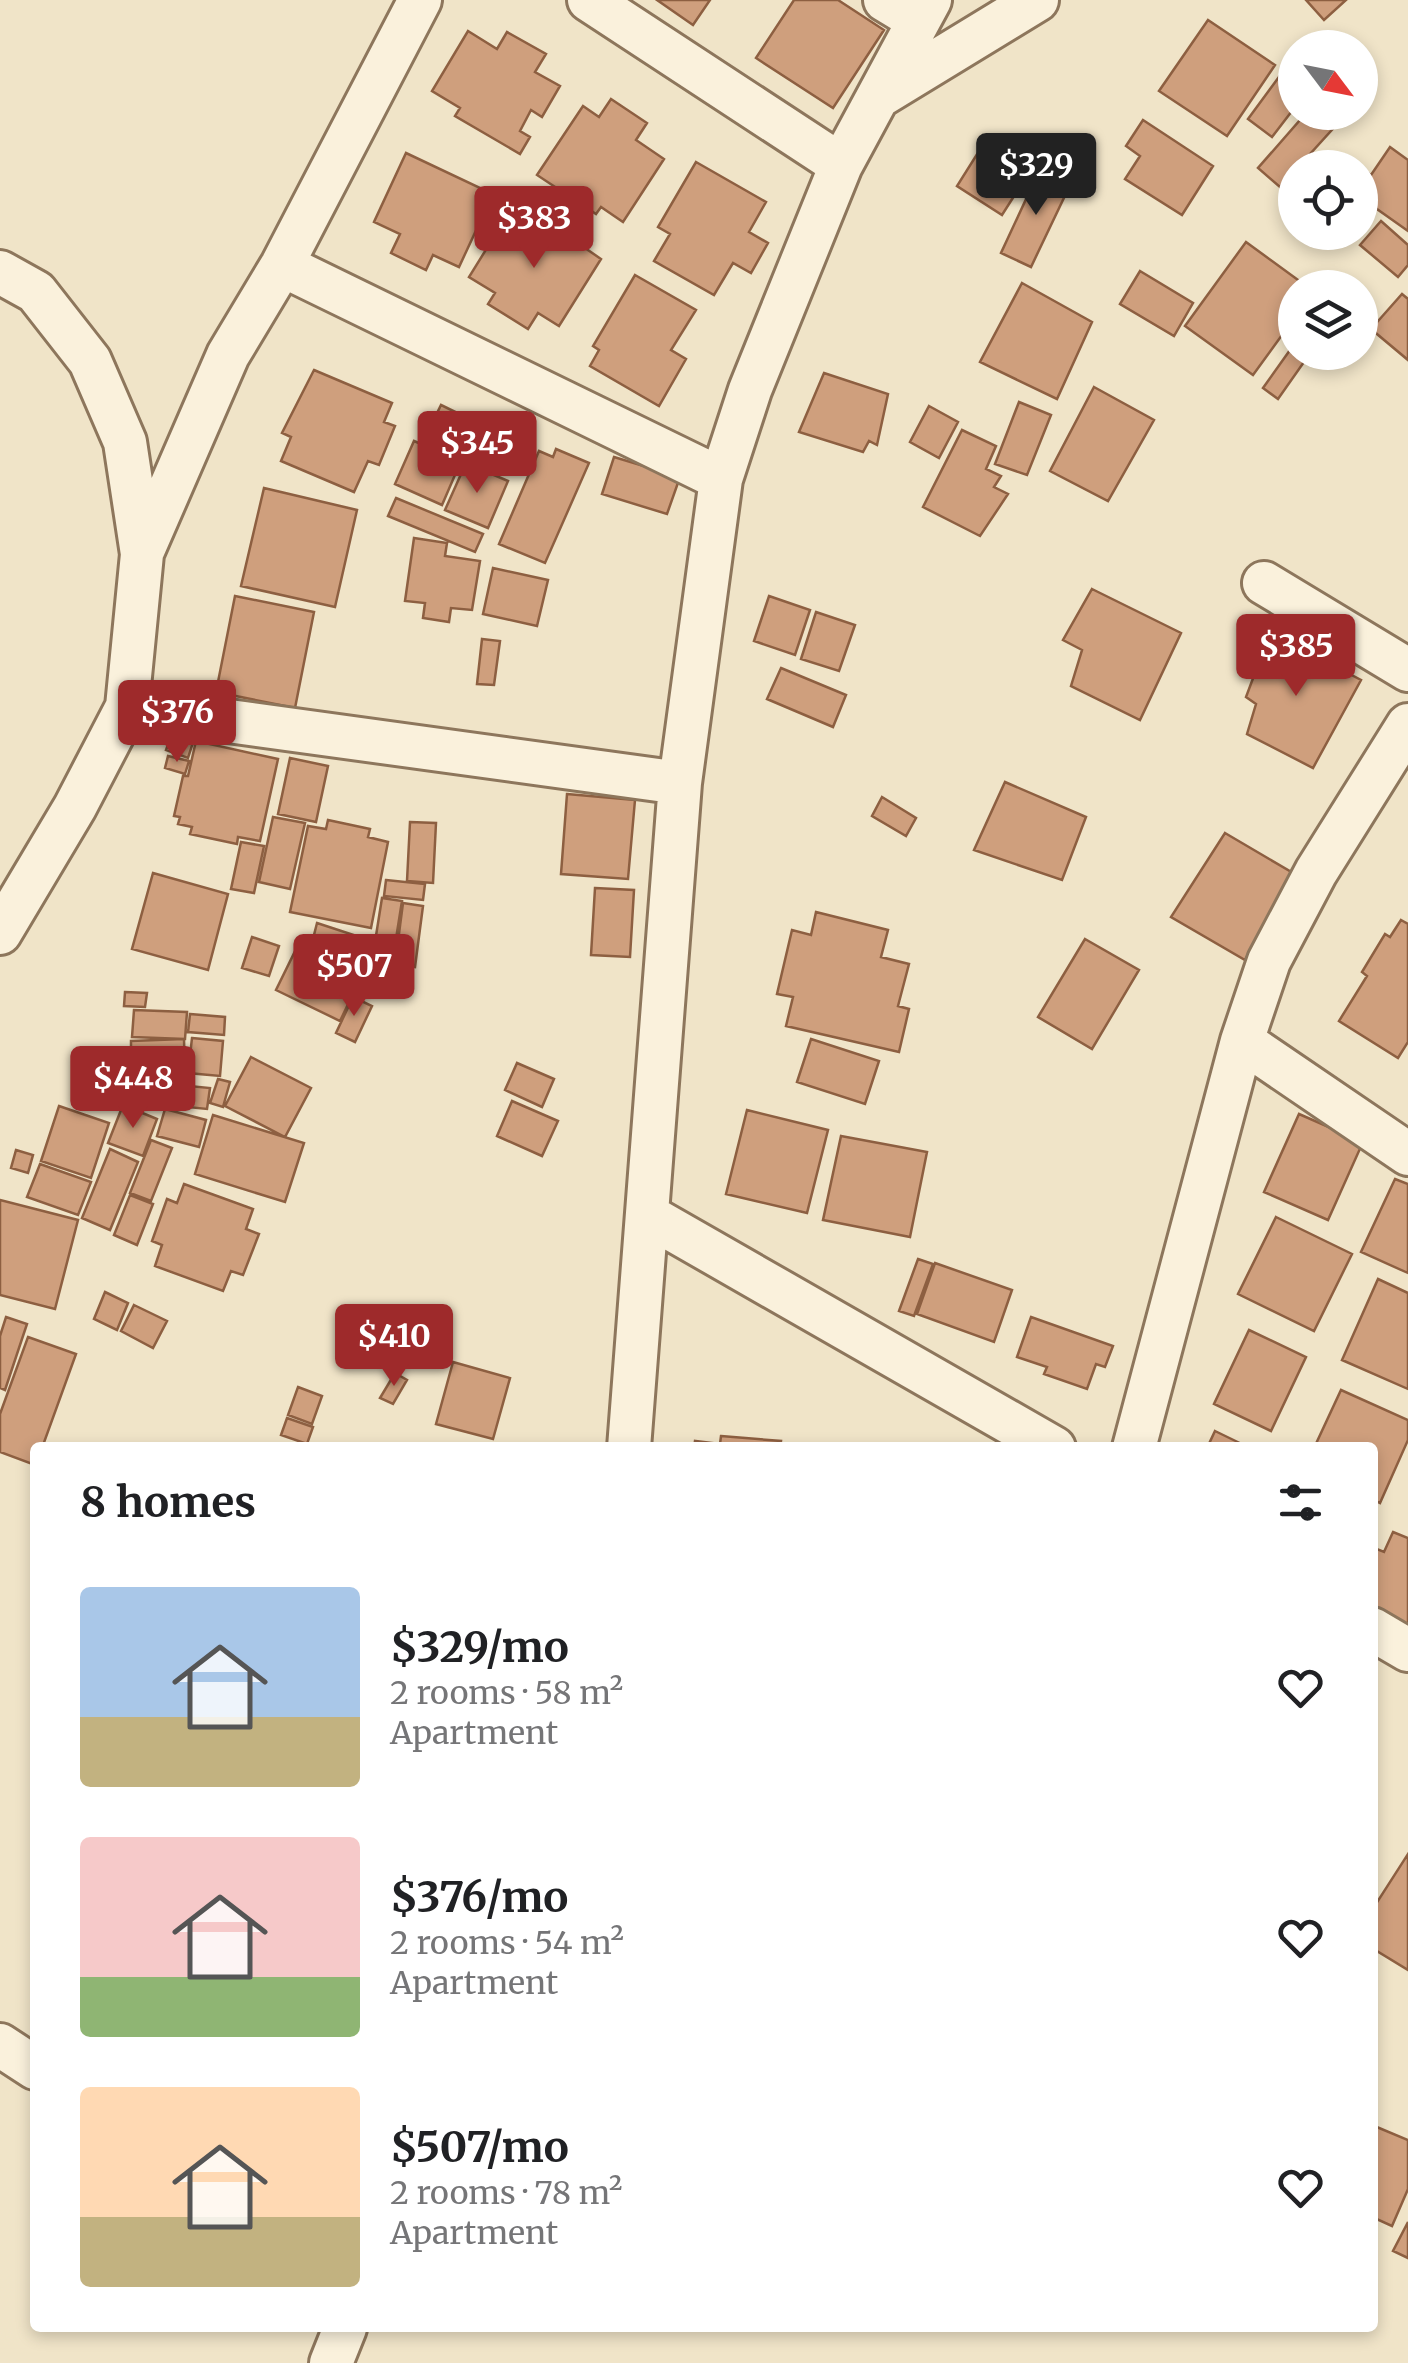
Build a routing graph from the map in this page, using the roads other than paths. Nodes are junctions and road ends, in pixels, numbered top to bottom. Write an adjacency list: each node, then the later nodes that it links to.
1 (420, 0): 7 (street)
2 (589, 0): 6 (street)
3 (1037, 0): 5 (street)
4 (911, 7): 5 (street)
5 (873, 100): 6 (street)
6 (841, 165): 9 (street)
7 (282, 265): 9 (street); 10 (street)
8 (0, 272): 10 (street)
9 (721, 479): 15 (street)
10 (142, 554): 13 (street)
11 (1264, 583): 12 (street)
12 (1408, 670)
13 (127, 706): 15 (street); 16 (street)
14 (1408, 724): 17 (street)
15 (680, 783): 19 (street)
16 (0, 933)
17 (1242, 1042): 18 (street); 22 (street)
18 (1408, 1154)
19 (647, 1215): 20 (street); 21 (street)
20 (629, 1442)
21 (1044, 1442)
22 (1136, 1442)
23 (1378, 1632): 24 (street)
24 (1408, 1650)
25 (0, 2045): 26 (street)
26 (30, 2065)
27 (344, 2332): 29 (street)
28 (360, 2332): 30 (street)
29 (332, 2363)
30 (364, 2363)

